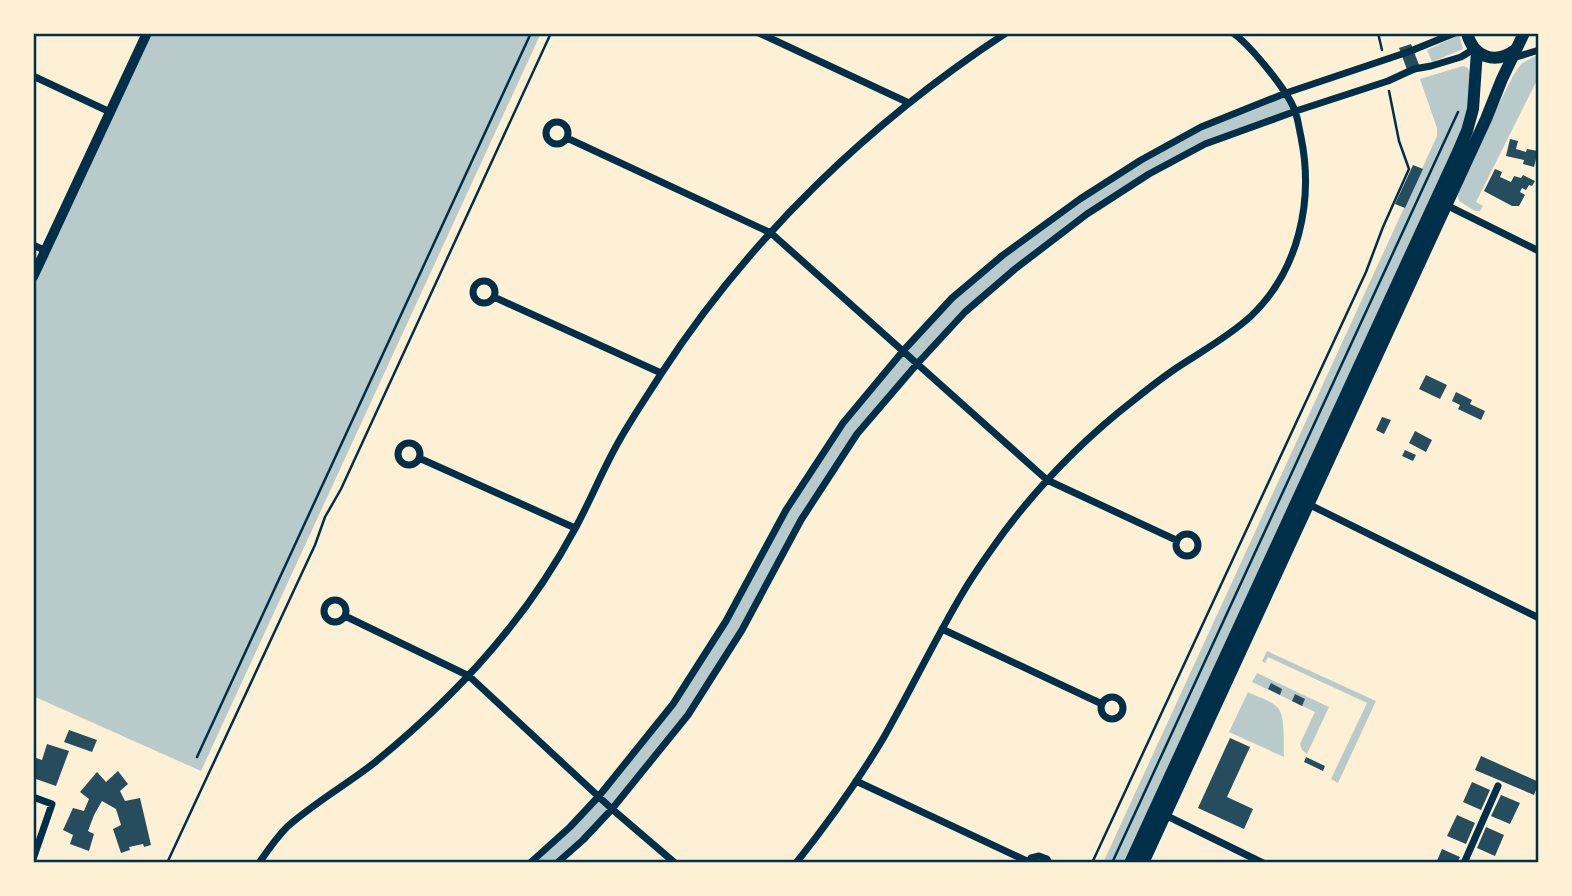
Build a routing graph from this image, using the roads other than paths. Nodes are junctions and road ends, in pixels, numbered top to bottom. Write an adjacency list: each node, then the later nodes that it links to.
1 (147, 33): 18 (main road)
2 (759, 33): 16 (street)
3 (998, 33): 9 (street)
4 (1006, 33): 9 (street)
5 (1233, 33): 15 (street)
6 (1455, 33): 15 (street)
7 (1467, 33): 10 (main road)
8 (1522, 38): 12 (main road); 13 (main road)
9 (994, 41): 16 (street)
10 (1475, 50): 12 (main road); 17 (street); 21 (main road)
11 (1539, 50): 13 (street)
12 (1495, 58): 13 (street)
13 (1510, 60): 21 (main road)
14 (33, 76): 18 (street)
15 (1286, 93): 17 (street); 20 (street)
16 (909, 103): 23 (street)
17 (1296, 111): 22 (street); 33 (street)
18 (110, 112): 25 (main road)
19 (567, 138): 23 (street)
20 (1080, 199): 22 (street); 29 (street)
21 (1441, 202): 26 (street); 34 (main road)
22 (1087, 214): 30 (street)
23 (771, 233): 29 (street); 31 (street)
24 (33, 246): 25 (street)
25 (46, 251): 27 (main road)
26 (1539, 251)
27 (33, 278)
28 (495, 297): 31 (street)
29 (903, 351): 30 (street); 44 (street)
30 (917, 364): 33 (street); 46 (street)
31 (661, 373): 35 (street)
32 (419, 458): 35 (street)
33 (1047, 480): 36 (street); 39 (street)
34 (1303, 501): 38 (street); 47 (main road)
35 (575, 528): 40 (street)
36 (1176, 540)
37 (345, 616): 40 (street)
38 (1539, 618)
39 (942, 629): 41 (street); 42 (street)
40 (469, 676): 44 (street); 51 (street)
41 (1102, 704)
42 (856, 781): 50 (street); 55 (street)
43 (1499, 786): 60 (street)
44 (599, 796): 46 (street); 52 (street)
45 (33, 797): 48 (street)
46 (612, 809): 53 (street); 54 (street)
47 (1160, 813): 57 (main road); 58 (main road); 59 (street)
48 (35, 846): 49 (street)
49 (33, 859)
50 (1029, 862): 56 (street)
51 (259, 863)
52 (530, 863)
53 (557, 863)
54 (675, 863)
55 (796, 863)
56 (1049, 863)
57 (1130, 863)
58 (1143, 863)
59 (1263, 863)
60 (1464, 863)

